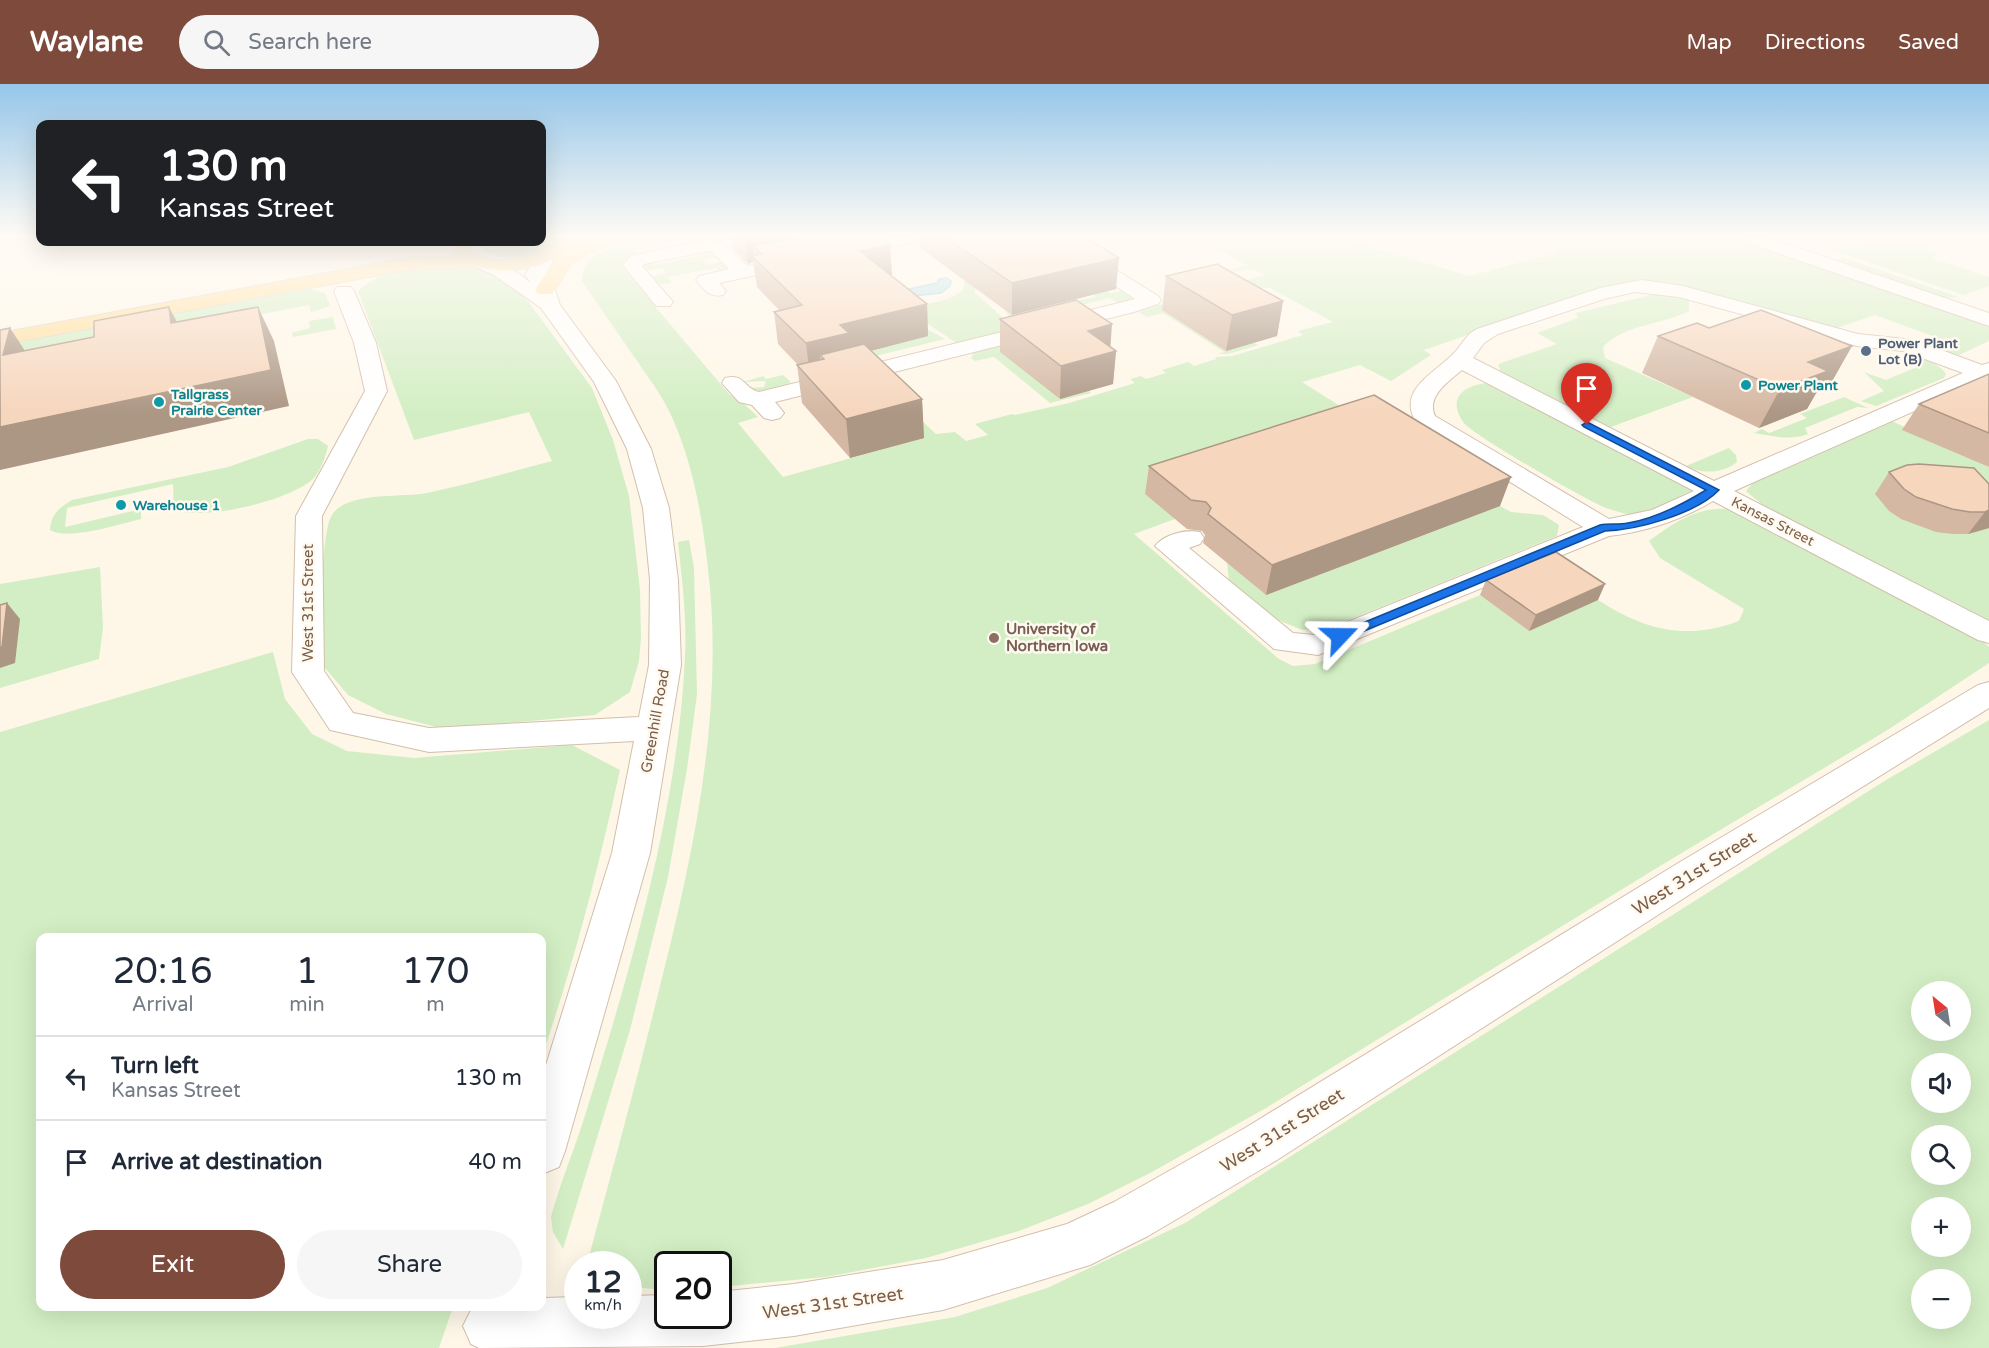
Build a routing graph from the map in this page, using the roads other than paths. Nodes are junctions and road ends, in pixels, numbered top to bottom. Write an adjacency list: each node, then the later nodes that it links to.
1 (229, 296): 14 (main road)
2 (346, 296): 23 (street, West 31st Street)
3 (539, 296): 10 (street, Greenhill Road)
4 (658, 296): 11 (street)
5 (1145, 296): 17 (street)
6 (1596, 296): 15 (street)
7 (1701, 296): 16 (street)
8 (1919, 296): 12 (street)
9 (1980, 297): 12 (street)
10 (547, 298): 23 (street, Greenhill Road)
11 (663, 302)
12 (1951, 307): 13 (street)
13 (1989, 320)
14 (0, 339)
15 (1460, 360): 18 (street, Kansas Street); 19 (street)
16 (1986, 371): 18 (street)
17 (732, 383)
18 (1714, 490): 19 (street); 21 (street, Kansas Street)
19 (1604, 528): 20 (street)
20 (1190, 538)
21 (1989, 633)
22 (1989, 693): 25 (street, West 31st Street)
23 (654, 728): 24 (street, Greenhill Road)
24 (546, 1138)
25 (488, 1327)

